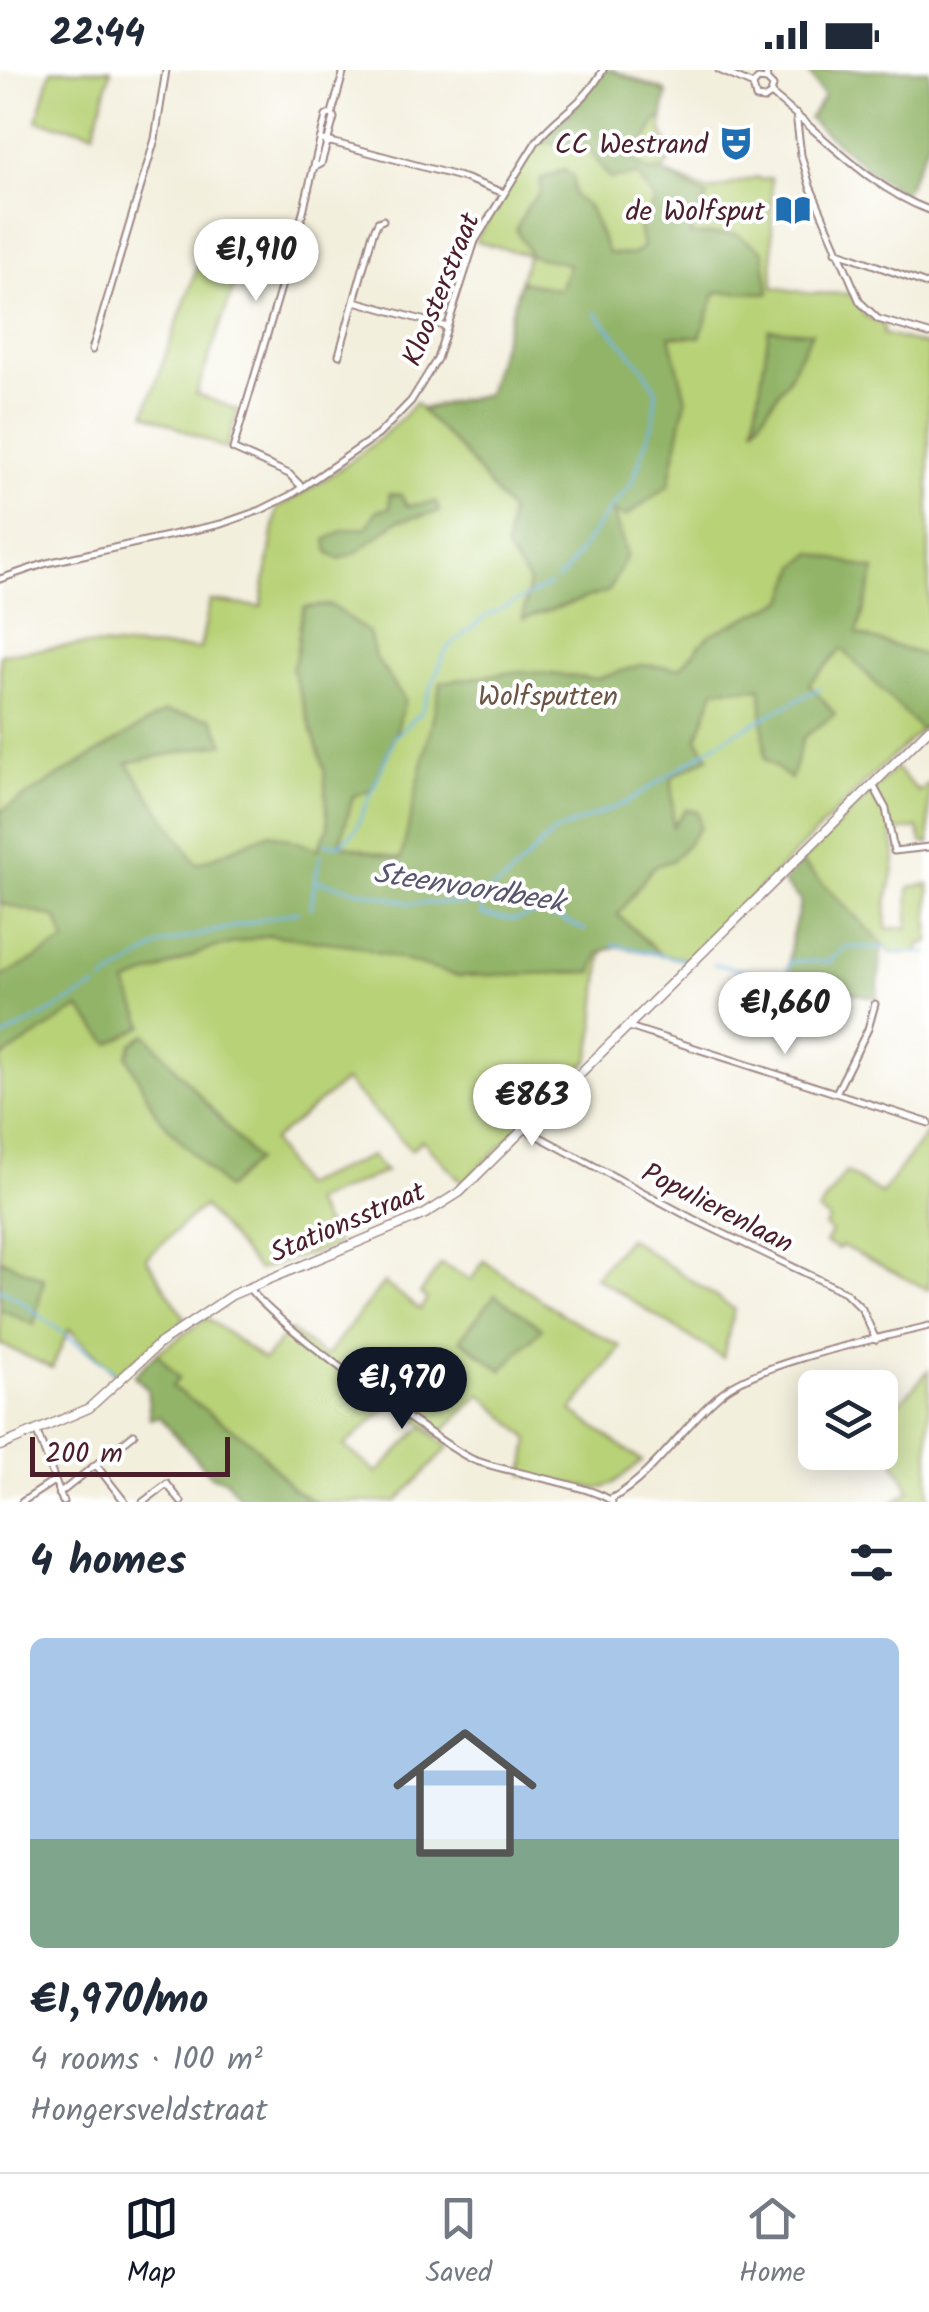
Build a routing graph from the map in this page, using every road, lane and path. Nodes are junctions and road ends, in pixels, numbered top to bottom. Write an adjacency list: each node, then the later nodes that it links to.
1 (166, 70): 20 (street)
2 (344, 70): 10 (street)
3 (603, 70): 11 (street, Kloosterstraat)
4 (719, 70): 7 (street)
5 (766, 70): 6 (street)
6 (767, 80): 7 (street); 8 (street)
7 (752, 85): 8 (street)
8 (771, 94): 9 (street)
9 (796, 114): 12 (street); 14 (street)
10 (323, 140): 11 (street); 22 (street)
11 (504, 192): 18 (street, Kloosterstraat)
12 (929, 210)
13 (383, 220): 16 (street)
14 (836, 251): 15 (street); 19 (street)
15 (929, 285)
16 (355, 301): 18 (street); 21 (street)
17 (929, 324): 19 (street)
18 (447, 327): 22 (street, Kloosterstraat)
19 (927, 334)
20 (92, 350)
21 (339, 354)
22 (302, 487): 23 (street, Kloosterstraat)
23 (0, 579)
24 (929, 729): 25 (street, Stationsstraat)
25 (873, 785): 26 (street); 28 (street, Stationsstraat)
26 (929, 847)
27 (874, 1004): 29 (street)
28 (629, 1027): 29 (street); 31 (street, Stationsstraat)
29 (837, 1092): 30 (street)
30 (929, 1122)
31 (524, 1128): 32 (street, Stationsstraat); 34 (street, Populierenlaan)
32 (249, 1287): 35 (street, Stationsstraat); 41 (street)
33 (929, 1326): 34 (street)
34 (876, 1340): 41 (street)
35 (37, 1432): 37 (street, Stationsstraat); 39 (street)
36 (134, 1434): 38 (street)
37 (0, 1446)
38 (96, 1464): 40 (street); 44 (street)
39 (54, 1481): 40 (street); 42 (street)
40 (59, 1494): 43 (street)
41 (611, 1500)
42 (22, 1502)
43 (62, 1502)
44 (125, 1502)
45 (143, 1502): 46 (street)
46 (181, 1502)

